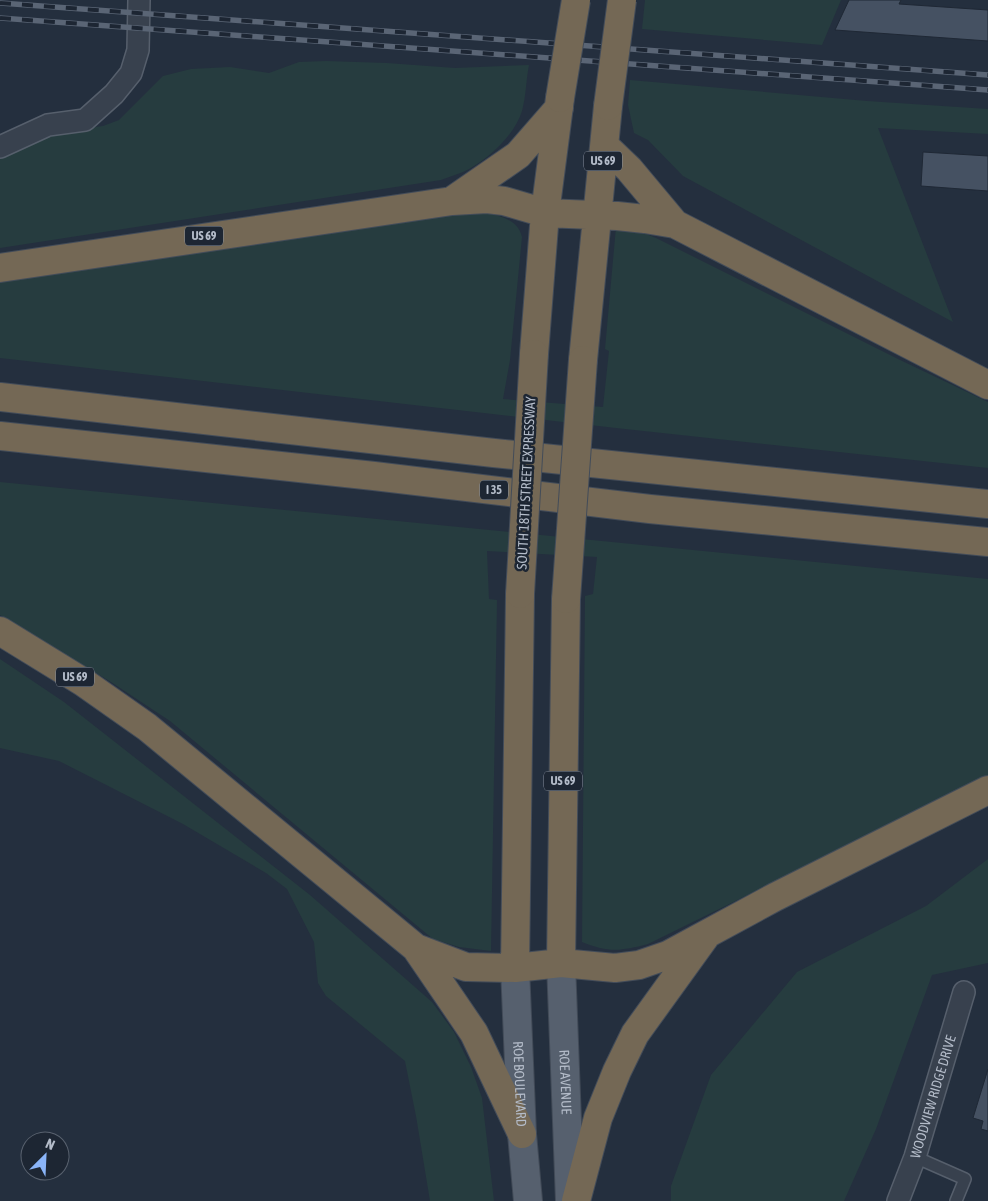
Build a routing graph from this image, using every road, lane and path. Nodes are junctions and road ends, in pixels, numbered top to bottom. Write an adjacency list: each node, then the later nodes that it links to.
1 (139, 0): 6 (street)
2 (576, 0): 4 (highway, SOUTH 18TH STREET EXPRESSWAY, bridge)
3 (622, 0): 5 (highway, US 69, bridge)
4 (560, 103): 7 (highway, US 69); 8 (highway, SOUTH 18TH STREET EXPRESSWAY)
5 (605, 146): 9 (highway, US 69); 10 (highway)
6 (0, 147)
7 (452, 201): 8 (highway); 11 (highway, US 69)
8 (544, 213): 9 (highway); 22 (highway, SOUTH 18TH STREET EXPRESSWAY, bridge)
9 (597, 215): 10 (highway); 21 (highway, US 69, bridge)
10 (676, 224): 12 (highway)
11 (0, 268)
12 (988, 385)
13 (6, 398): 15 (highway)
14 (0, 436): 16 (highway, I 35)
15 (988, 504)
16 (988, 542)
17 (0, 630): 20 (highway, US 69)
18 (988, 790): 19 (highway)
19 (709, 932): 21 (highway); 28 (highway)
20 (416, 948): 22 (highway, US 69); 24 (highway)
21 (561, 963): 22 (highway, US 69); 27 (main road, ROE AVENUE)
22 (515, 968): 24 (main road, ROE BOULEVARD)
23 (964, 992): 25 (street, WOODVIEW RIDGE DRIVE)
24 (522, 1134): 26 (main road, ROE BOULEVARD)
25 (914, 1157): 29 (street, WOODVIEW RIDGE DRIVE); 30 (lane)
26 (528, 1201)
27 (570, 1201)
28 (576, 1201)
29 (898, 1201)
30 (956, 1201)

